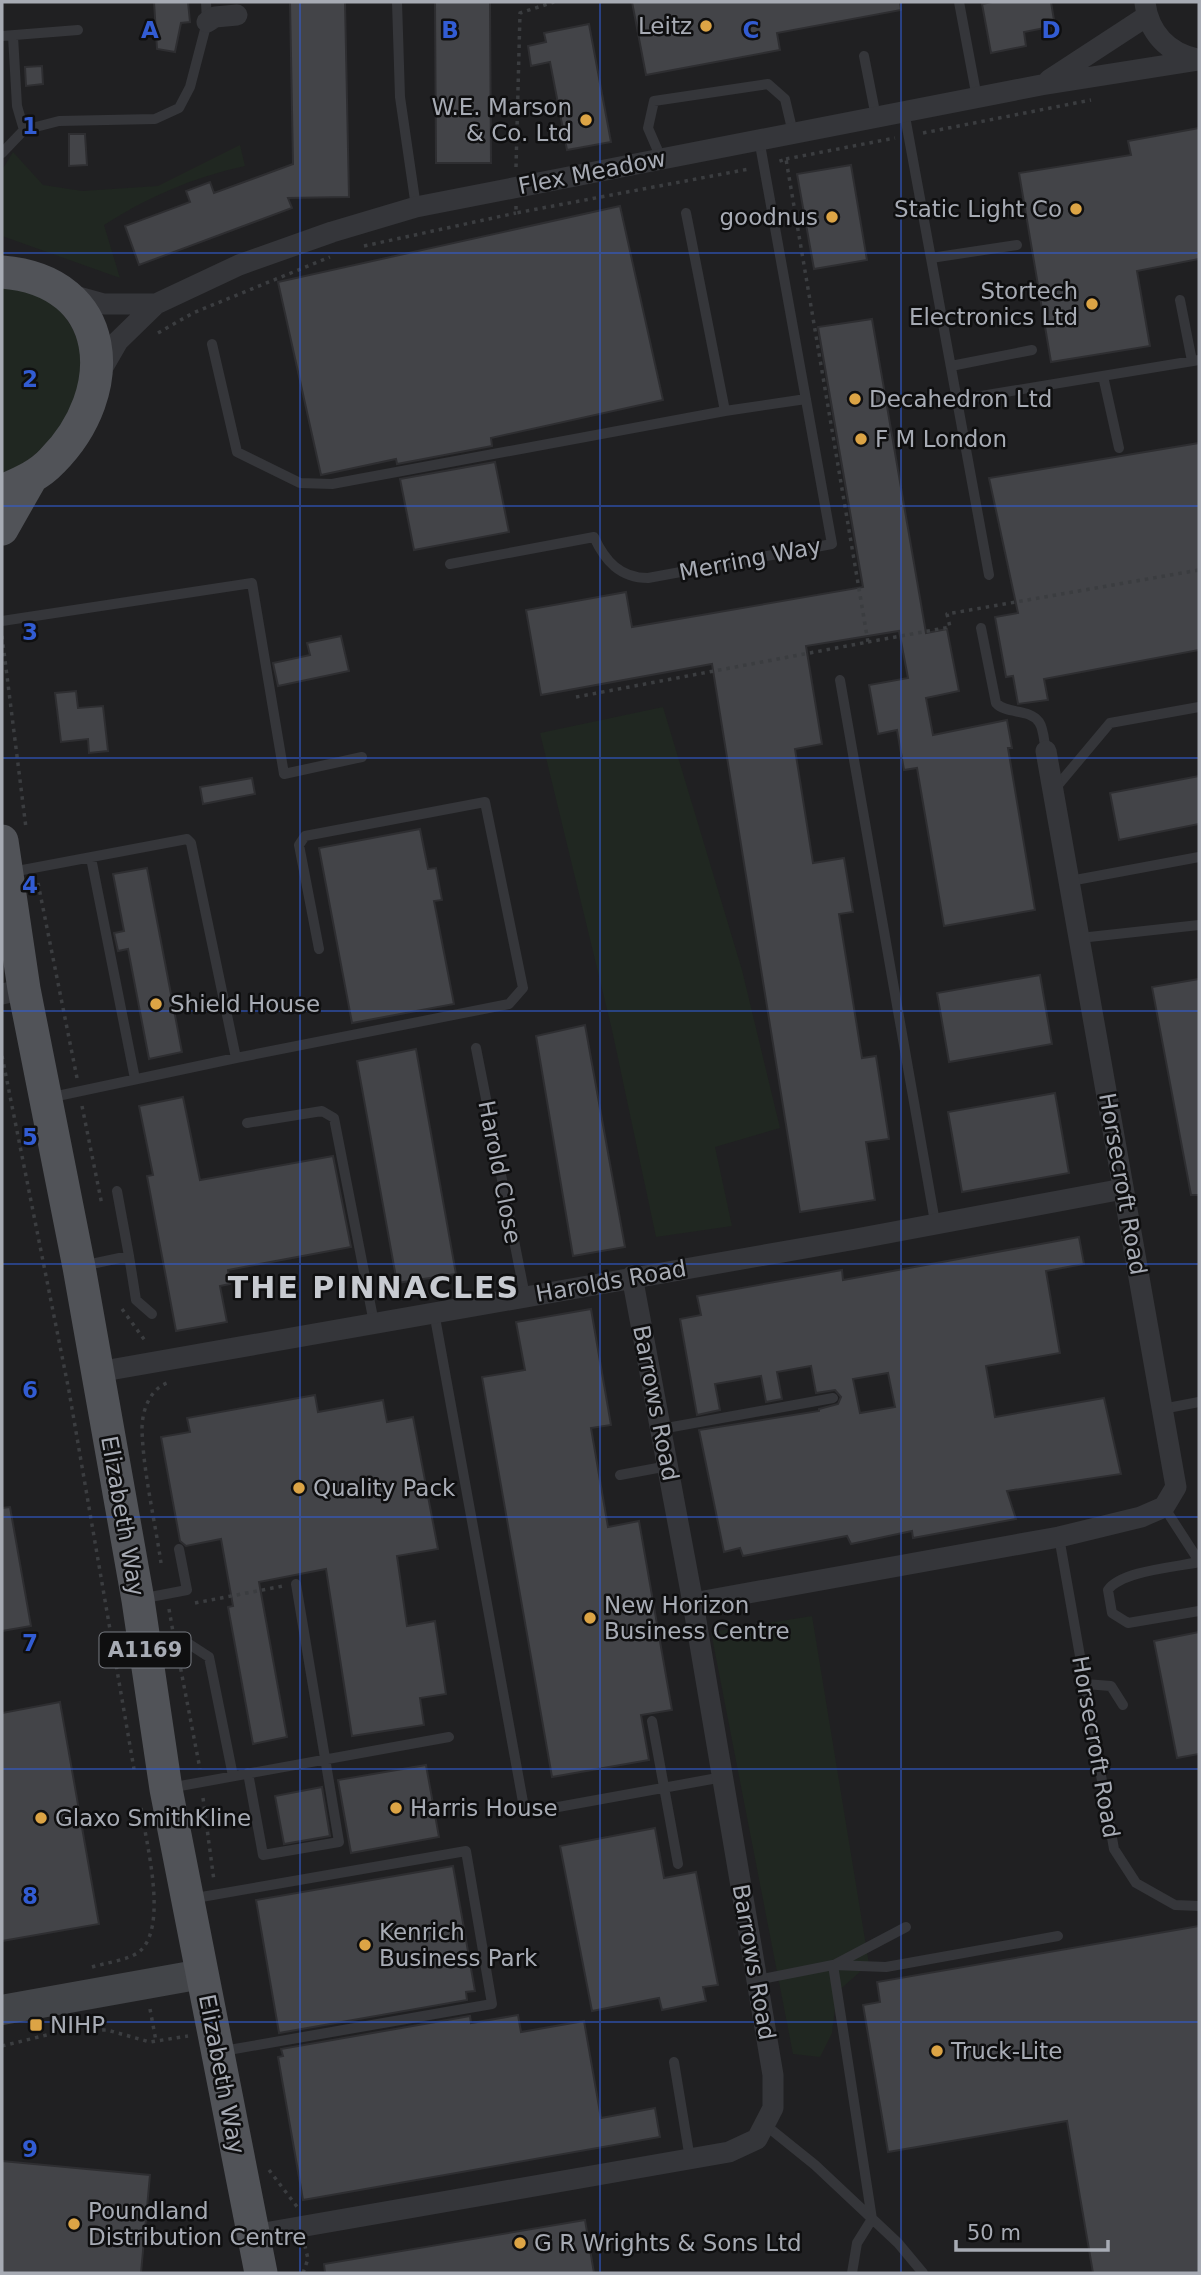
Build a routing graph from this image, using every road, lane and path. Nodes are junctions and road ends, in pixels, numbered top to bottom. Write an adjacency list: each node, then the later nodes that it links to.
1 (397, 2): 22 (lane)
2 (959, 2): 11 (lane)
3 (1146, 9): 9 (street, Flex Meadow); 10 (street, Flex Meadow)
4 (206, 12): 5 (street); 15 (lane)
5 (237, 15)
6 (78, 30): 7 (lane)
7 (7, 36): 15 (lane)
8 (864, 56): 14 (lane)
9 (1199, 60): 10 (street, Flex Meadow)
10 (1041, 85): 11 (street, Flex Meadow)
11 (977, 98): 13 (street, Flex Meadow)
12 (1094, 99): 17 (path)
13 (904, 111): 14 (street, Flex Meadow); 17 (lane)
14 (876, 117): 16 (street, Flex Meadow)
15 (24, 130): 19 (lane)
16 (793, 133): 18 (street, Flex Meadow); 20 (lane)
17 (909, 135): 21 (path); 28 (lane)
18 (759, 139): 20 (street, Flex Meadow); 40 (lane, Merring Way)
19 (2, 153)
20 (661, 158): 22 (street, Flex Meadow)
21 (786, 159)
22 (416, 207): 32 (street, Flex Meadow)
23 (686, 212): 42 (lane)
24 (516, 213): 26 (path)
25 (1017, 245): 28 (lane)
26 (351, 249)
27 (339, 253): 33 (path)
28 (931, 258): 37 (lane)
29 (2, 272): 30 (main road)
30 (68, 294): 32 (street, Flex Meadow); 38 (main road)
31 (1180, 300): 36 (lane)
32 (156, 304): 38 (street, Flex Meadow)
33 (156, 334)
34 (212, 344): 42 (lane)
35 (1032, 350): 37 (lane)
36 (1195, 361): 39 (lane)
37 (951, 366): 41 (lane)
38 (99, 374): 44 (main road)
39 (1103, 376): 41 (lane); 43 (lane)
40 (806, 399): 42 (lane); 46 (lane, Merring Way)
41 (957, 400): 48 (lane)
42 (725, 411)
43 (1119, 448)
44 (16, 485): 45 (main road)
45 (2, 529)
46 (450, 564)
47 (1199, 570): 52 (path)
48 (989, 575)
49 (2, 621): 56 (lane)
50 (981, 628): 55 (lane)
51 (2, 636): 60 (path)
52 (868, 642)
53 (841, 680): 76 (lane)
54 (1199, 707): 57 (lane)
55 (1046, 751): 57 (street, Horsecroft Road)
56 (362, 757)
57 (1053, 791): 61 (street, Horsecroft Road)
58 (1199, 857): 61 (lane)
59 (91, 858): 60 (lane); 68 (lane); 69 (lane)
60 (13, 861): 65 (main road, Elizabeth Way / A1169); 70 (path)
61 (1070, 881): 63 (street, Horsecroft Road)
62 (1199, 925): 63 (lane)
63 (1080, 938): 73 (street, Horsecroft Road)
64 (319, 949): 68 (lane)
65 (10, 958): 71 (main road, Elizabeth Way / A1169)
66 (476, 1048): 80 (lane, Harold Close)
67 (2, 1056): 111 (path)
68 (236, 1058): 69 (lane)
69 (135, 1079): 70 (lane)
70 (79, 1091): 71 (lane); 75 (path)
71 (45, 1098): 78 (main road, Elizabeth Way / A1169)
72 (247, 1123): 84 (lane)
73 (1123, 1189): 76 (street, Harolds Road); 89 (street, Horsecroft Road)
74 (117, 1191): 77 (lane)
75 (102, 1207)
76 (935, 1222): 79 (street, Harolds Road)
77 (129, 1256): 78 (lane); 83 (lane)
78 (79, 1267): 86 (main road, Elizabeth Way / A1169)
79 (632, 1276): 80 (street, Harolds Road); 90 (street, Barrows Road)
80 (525, 1296): 82 (street, Harolds Road)
81 (120, 1298): 85 (path)
82 (434, 1312): 84 (street, Harolds Road); 114 (lane)
83 (152, 1314)
84 (374, 1322): 85 (street, Harolds Road)
85 (171, 1359): 86 (street, Harolds Road); 98 (path)
86 (98, 1371): 98 (main road, Elizabeth Way / A1169)
87 (833, 1398): 90 (lane)
88 (1199, 1402): 89 (lane)
89 (1162, 1409): 93 (street, Horsecroft Road)
90 (661, 1429): 91 (street, Barrows Road)
91 (668, 1466): 92 (lane); 100 (street, Barrows Road)
92 (620, 1475)
93 (1164, 1507): 94 (street); 96 (lane)
94 (1059, 1536): 100 (street); 104 (lane, Horsecroft Road)
95 (179, 1549): 98 (lane)
96 (1199, 1561): 102 (lane)
97 (296, 1584): 99 (path); 108 (lane)
98 (157, 1601): 101 (path); 103 (main road, Elizabeth Way / A1169); 103 (path)
99 (194, 1603)
100 (693, 1603): 112 (street, Barrows Road)
101 (181, 1606)
102 (1199, 1611)
103 (161, 1649): 110 (lane); 113 (path); 115 (main road, Elizabeth Way / A1169)
104 (1085, 1684): 105 (lane); 118 (lane, Horsecroft Road)
105 (1123, 1705)
106 (652, 1721): 114 (lane)
107 (449, 1737): 108 (lane)
108 (325, 1759): 109 (lane); 109 (lane)
109 (248, 1773): 110 (lane)
110 (233, 1776): 113 (lane)
111 (135, 1777)
112 (723, 1777): 114 (lane); 124 (street, Barrows Road)
113 (201, 1782): 115 (lane); 117 (path)
114 (664, 1787): 116 (lane)
115 (153, 1797): 117 (main road, Elizabeth Way / A1169); 122 (path)
116 (678, 1864)
117 (202, 1897): 123 (main road, Elizabeth Way / A1169); 128 (lane)
118 (1199, 1906)
119 (906, 1927): 121 (lane)
120 (1058, 1936): 121 (lane)
121 (833, 1965): 124 (lane); 134 (lane)
122 (85, 1969)
123 (202, 1974): 126 (street); 128 (main road, Elizabeth Way / A1169)
124 (757, 1980): 131 (street, Barrows Road)
125 (149, 2007): 127 (path)
126 (2, 2010)
127 (156, 2041): 128 (path); 129 (path)
128 (204, 2044): 136 (main road, Elizabeth Way / A1169)
129 (2, 2046)
130 (674, 2062): 132 (lane)
131 (764, 2124): 132 (street); 134 (lane)
132 (690, 2159): 135 (street)
133 (266, 2166): 135 (path)
134 (872, 2219): 139 (lane); 140 (lane)
135 (302, 2228): 136 (street); 138 (path)
136 (254, 2235): 137 (main road, Elizabeth Way / A1169)
137 (261, 2273)
138 (303, 2273)
139 (852, 2273)
140 (923, 2273)

